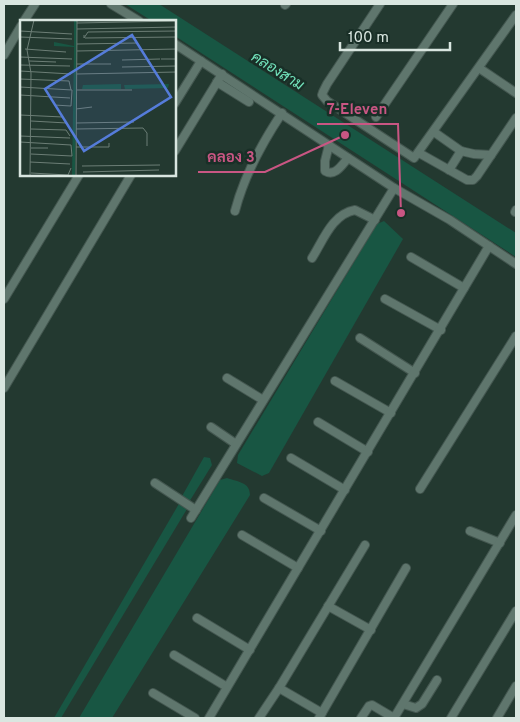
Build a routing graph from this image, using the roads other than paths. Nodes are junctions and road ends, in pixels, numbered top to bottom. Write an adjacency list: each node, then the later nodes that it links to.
1 (35, 4): 6 (street)
2 (111, 4): 7 (street)
3 (380, 4): 25 (street)
4 (453, 4): 19 (street)
5 (516, 15): 12 (street)
6 (25, 20)
7 (137, 20)
8 (20, 28): 10 (street)
9 (176, 45): 11 (street)
10 (4, 55)
11 (201, 60): 13 (street); 16 (street)
12 (479, 68): 15 (street); 21 (street)
13 (222, 74): 14 (street); 18 (street)
14 (217, 82): 17 (street); 23 (street)
15 (516, 93)
16 (176, 101)
17 (249, 102)
18 (282, 113): 22 (street); 32 (street)
19 (376, 117)
20 (516, 118): 26 (street)
21 (434, 132): 24 (street); 25 (street)
22 (329, 145): 27 (street); 27 (street)
23 (176, 149)
24 (461, 152): 26 (street); 28 (street)
25 (419, 153): 28 (street)
26 (490, 155): 28 (street)
27 (348, 158): 31 (street)
28 (449, 170)
29 (78, 176): 40 (street)
30 (130, 176): 47 (street)
31 (394, 188): 33 (street); 34 (street)
32 (235, 211)
33 (375, 220): 36 (street); 48 (street)
34 (489, 246): 37 (street); 38 (street)
35 (411, 257): 38 (street)
36 (312, 258)
37 (516, 264)
38 (464, 288): 41 (street)
39 (385, 298): 41 (street)
40 (4, 299)
41 (441, 330): 44 (street)
42 (516, 336): 56 (street)
43 (360, 338): 44 (street)
44 (415, 373): 49 (street)
45 (227, 378): 48 (street)
46 (334, 380): 49 (street)
47 (4, 388)
48 (263, 400): 52 (street)
49 (391, 413): 53 (street)
50 (318, 422): 53 (street)
51 (211, 427): 52 (street)
52 (236, 444): 59 (street)
53 (368, 452): 57 (street)
54 (291, 458): 57 (street)
55 (155, 483): 59 (street)
56 (420, 489)
57 (346, 490): 62 (street)
58 (264, 498): 62 (street)
59 (196, 510): 61 (street)
60 (516, 515): 65 (street)
61 (191, 518)
62 (321, 531): 67 (street)
63 (470, 531): 65 (street)
64 (242, 536): 67 (street)
65 (500, 543): 80 (street)
66 (365, 545): 69 (street)
67 (298, 568): 73 (street)
68 (406, 568): 72 (street)
69 (328, 606): 72 (street); 78 (street)
70 (516, 611): 89 (street)
71 (197, 618): 73 (street)
72 (371, 630): 82 (street)
73 (250, 650): 77 (street)
74 (174, 655): 77 (street)
75 (437, 680): 80 (street)
76 (516, 686): 90 (street)
77 (227, 687): 84 (street)
78 (279, 688): 82 (street); 85 (street)
79 (153, 693): 83 (street)
80 (403, 704): 88 (street)
81 (382, 710): 86 (street); 87 (street); 88 (street)
82 (321, 716)
83 (194, 718)
84 (209, 718)
85 (258, 718)
86 (361, 718)
87 (377, 718)
88 (394, 718)
89 (451, 718)
90 (497, 718)

